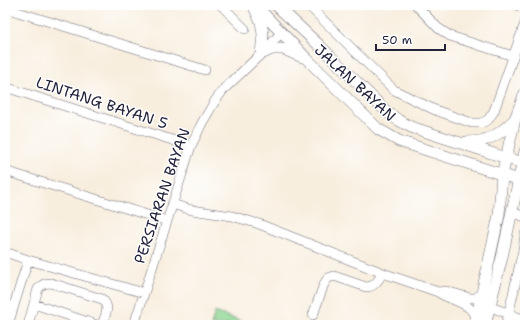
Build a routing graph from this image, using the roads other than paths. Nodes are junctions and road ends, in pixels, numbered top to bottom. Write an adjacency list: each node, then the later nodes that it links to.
1 (221, 5): 11 (street)
2 (254, 5): 12 (main road, JALAN BAYAN); 14 (main road)
3 (272, 5): 12 (main road)
4 (276, 5): 13 (main road, JALAN BAYAN)
5 (308, 5): 15 (street)
6 (416, 5): 15 (street)
7 (517, 5): 9 (street)
8 (5, 8): 17 (street)
9 (525, 9)
10 (525, 23): 15 (street)
11 (244, 29)
12 (282, 32): 13 (main road); 14 (street, PERSIARAN BAYAN); 16 (main road, JALAN BAYAN)
13 (321, 47): 21 (main road, JALAN BAYAN)
14 (261, 54): 16 (main road); 22 (street, PERSIARAN BAYAN)
15 (513, 56)
16 (307, 59): 27 (main road, JALAN BAYAN)
17 (205, 70)
18 (5, 87): 22 (street, LINTANG BAYAN 5)
19 (525, 93): 20 (main road)
20 (515, 119): 21 (main road); 24 (main road)
21 (455, 142): 24 (main road, JALAN BAYAN)
22 (191, 146): 29 (street, PERSIARAN BAYAN)
23 (525, 151): 25 (main road)
24 (506, 158): 25 (main road, JALAN BAYAN); 27 (main road)
25 (522, 163): 28 (main road)
26 (5, 171): 32 (street)
27 (502, 175): 28 (main road, JALAN BAYAN); 39 (main road)
28 (518, 180): 30 (main road)
29 (172, 204): 32 (street, PERSIARAN BAYAN); 36 (street)
30 (512, 212): 31 (street); 39 (main road)
31 (525, 217)
32 (167, 221): 38 (street, PERSIARAN BAYAN)
33 (525, 235): 41 (street)
34 (5, 252): 35 (street)
35 (28, 260): 38 (street); 45 (street)
36 (383, 273): 37 (street); 42 (street)
37 (438, 292): 39 (street); 44 (street)
38 (144, 293): 49 (street, PERSIARAN BAYAN)
39 (484, 301): 41 (street); 44 (main road)
40 (34, 304): 46 (street); 47 (street); 48 (street)
41 (509, 314): 43 (street); 50 (street)
42 (312, 315)
43 (525, 320)
44 (479, 324)
45 (8, 325)
46 (28, 325)
47 (98, 325)
48 (102, 325)
49 (134, 325)
50 (506, 325)

